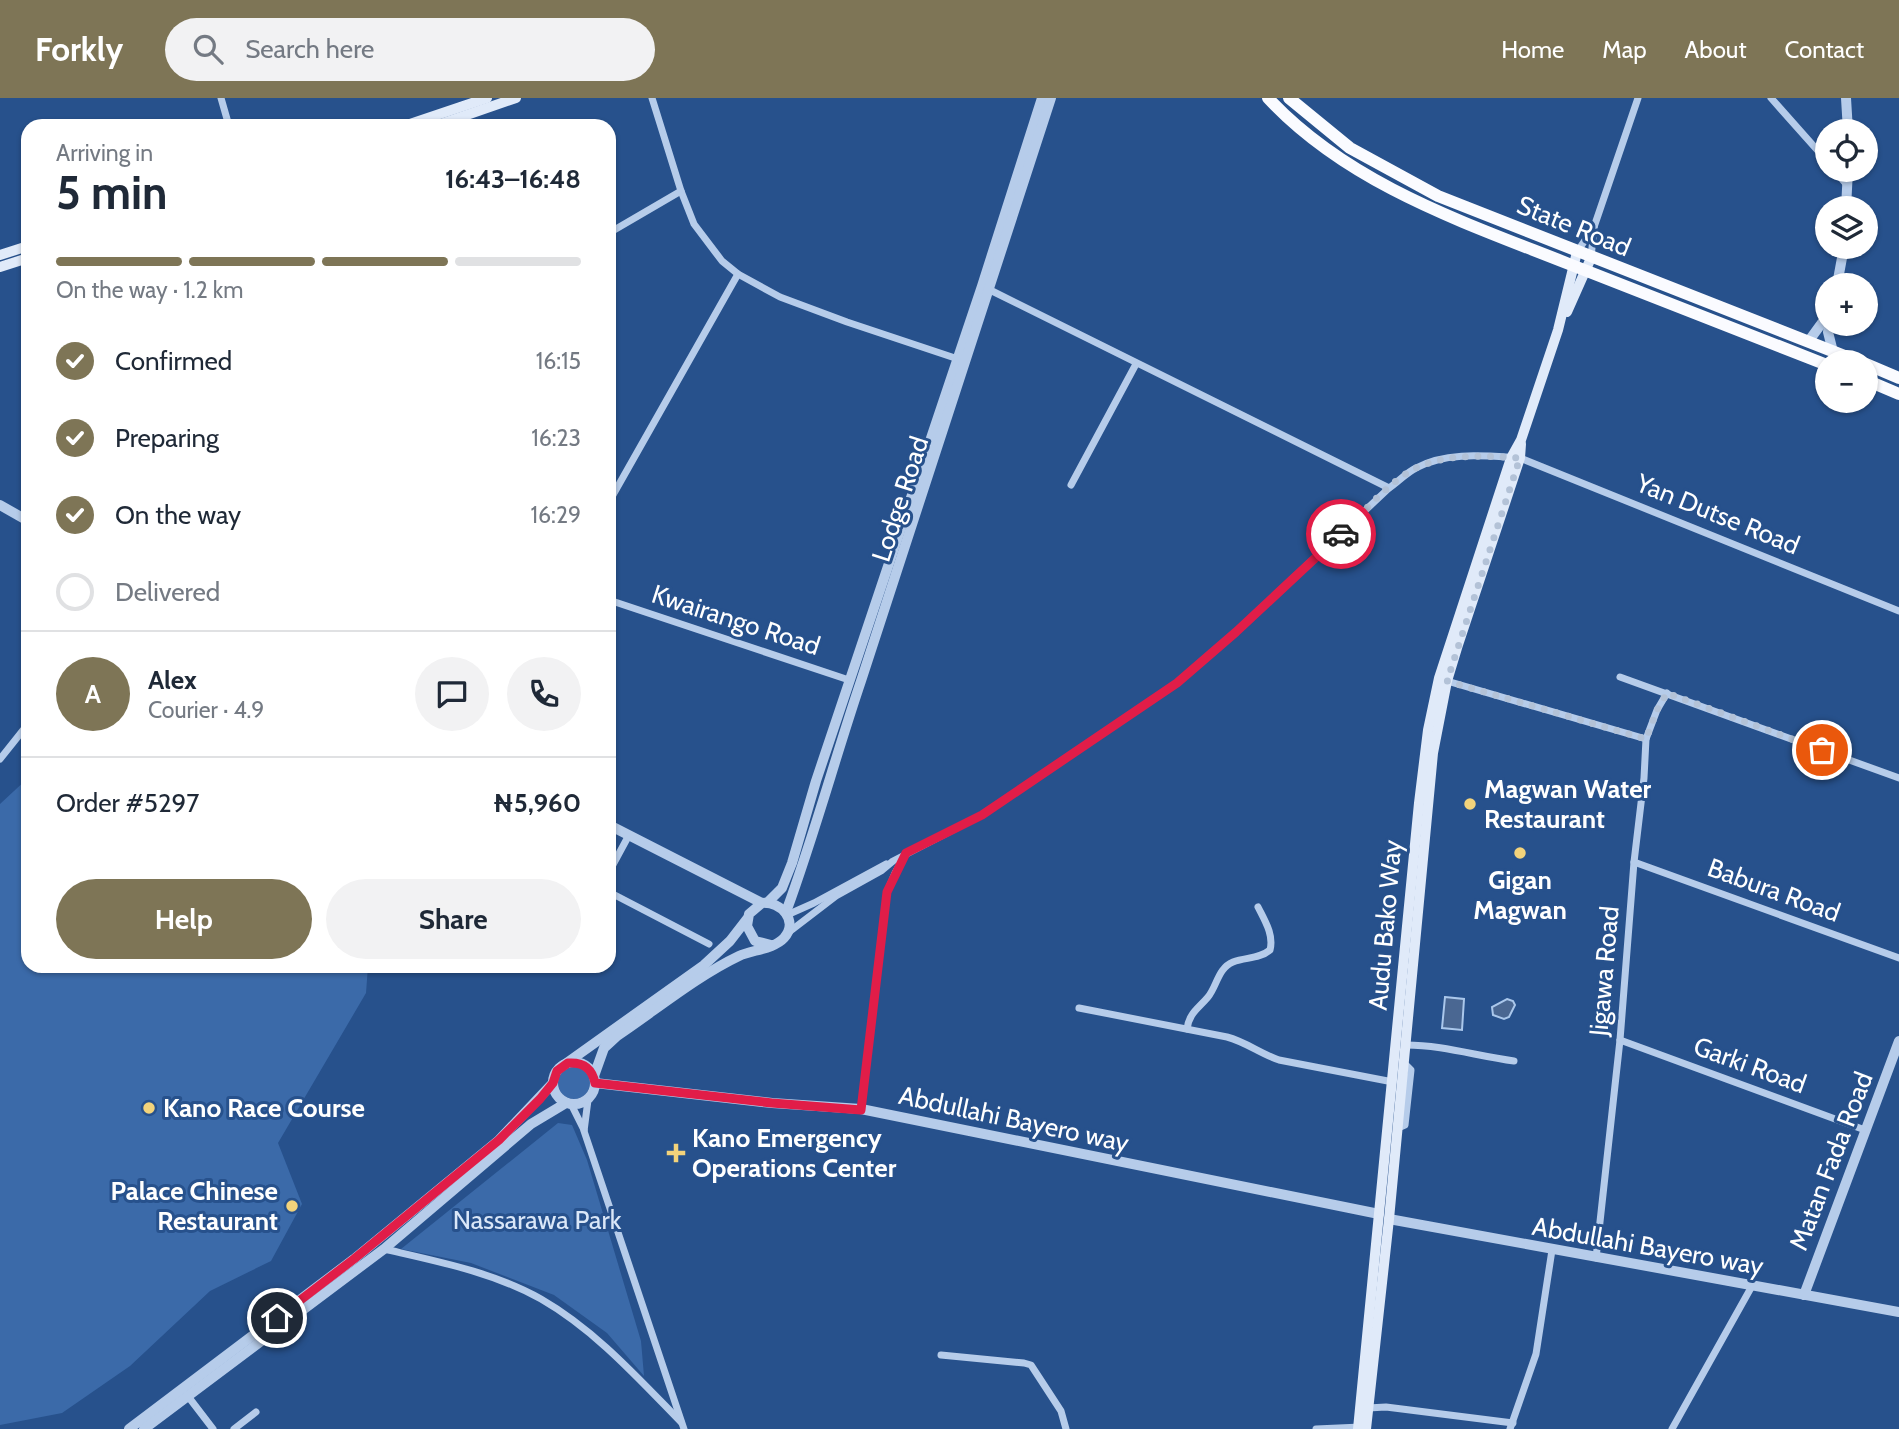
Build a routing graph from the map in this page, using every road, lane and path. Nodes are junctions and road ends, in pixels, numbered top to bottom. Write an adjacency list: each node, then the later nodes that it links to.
1 (221, 98): 12 (street)
2 (486, 98): 13 (main road)
3 (516, 98): 14 (main road)
4 (652, 98): 20 (street)
5 (1042, 98): 38 (street, Lodge Road)
6 (1051, 98): 33 (street, Lodge Road)
7 (1268, 98): 29 (main road, State Road)
8 (1289, 98): 25 (main road, State Road)
9 (1638, 98): 22 (street)
10 (1771, 98): 16 (street)
11 (1846, 98): 15 (street)
12 (227, 119)
13 (424, 119)
14 (455, 119)
15 (1847, 119)
16 (1815, 147)
17 (1844, 182): 19 (street)
18 (1848, 182): 19 (street)
19 (1848, 186): 21 (street)
20 (681, 191): 23 (street); 32 (street)
21 (1847, 196)
22 (1594, 227): 25 (street); 27 (street)
23 (616, 229)
24 (21, 248): 26 (main road)
25 (1577, 252): 27 (main road, State Road); 29 (main road, Audu Bako Way)
26 (0, 255)
27 (1591, 258): 31 (main road, Audu Bako Way); 36 (main road, State Road)
28 (21, 260): 30 (main road)
29 (1573, 265): 31 (main road, State Road); 34 (main road, Audu Bako Way)
30 (0, 267)
31 (1586, 271): 34 (main road, Audu Bako Way); 39 (main road, State Road)
32 (738, 274): 38 (street); 48 (street)
33 (990, 290): 40 (street); 72 (street, Lodge Road)
34 (1558, 330): 45 (main road, Audu Bako Way)
35 (1815, 332): 36 (street)
36 (1808, 342): 37 (main road, State Road)
37 (1828, 350)
38 (958, 359): 54 (street, Lodge Road)
39 (1815, 360)
40 (1136, 364): 46 (street); 47 (street)
41 (1878, 369): 42 (main road)
42 (1899, 378)
43 (1878, 385): 44 (main road)
44 (1899, 394)
45 (1515, 458): 47 (street, Yan Dutse Road); 52 (street, Yan Dutse Road); 55 (main road, Audu Bako Way); 85 (main road, Audu Bako Way)
46 (1071, 485)
47 (1389, 488): 63 (street, Yan Dutse Road)
48 (616, 490)
49 (0, 505): 50 (street)
50 (21, 517)
51 (616, 602): 54 (street, Kwairango Road)
52 (1899, 611)
53 (1620, 677): 56 (street)
54 (849, 680): 69 (street, Lodge Road)
55 (1447, 681): 58 (street); 81 (main road, Audu Bako Way)
56 (1667, 693): 58 (street, Jigawa Road); 60 (street)
57 (21, 733): 59 (street)
58 (1646, 739): 66 (street, Jigawa Road)
59 (0, 759)
60 (1899, 778)
61 (616, 828): 62 (street)
62 (629, 835): 64 (street); 67 (street)
63 (906, 853): 65 (street, Yan Dutse Road); 89 (street)
64 (616, 859)
65 (893, 861): 72 (street); 73 (street)
66 (1634, 862): 76 (street, Babura Road); 79 (street, Jigawa Road)
67 (742, 891): 69 (street); 71 (street)
68 (616, 896): 74 (street)
69 (764, 903): 71 (street); 72 (street)
70 (1258, 907): 78 (street)
71 (750, 914): 75 (street); 83 (street)
72 (787, 914): 73 (street)
73 (787, 933): 75 (street)
74 (709, 944)
75 (771, 945): 84 (street)
76 (1899, 958)
77 (1079, 1008): 78 (street)
78 (1187, 1029): 85 (street)
79 (1620, 1040): 90 (street, Garki Road); 95 (street, Jigawa Road)
80 (1899, 1041): 90 (street, Matan Fada Road)
81 (1406, 1045): 82 (street); 92 (main road, Audu Bako Way)
82 (1514, 1061)
83 (561, 1067): 84 (street); 86 (street)
84 (594, 1080): 87 (street); 89 (street, Abdullahi Bayero way)
85 (1393, 1082): 92 (main road, Audu Bako Way)
86 (553, 1083): 88 (street); 106 (street)
87 (588, 1100): 88 (street); 91 (street)
88 (568, 1104): 91 (street); 93 (street)
89 (861, 1110): 92 (street, Abdullahi Bayero way)
90 (1865, 1130): 97 (street, Matan Fada Road)
91 (584, 1131): 103 (street)
92 (1384, 1217): 94 (street, Abdullahi Bayero way); 101 (main road, Audu Bako Way); 105 (main road, Audu Bako Way)
93 (384, 1249): 100 (street); 103 (street)
94 (1552, 1250): 95 (street, Abdullahi Bayero way); 104 (street)
95 (1596, 1258): 96 (street, Abdullahi Bayero way)
96 (1752, 1286): 97 (street, Abdullahi Bayero way); 112 (street)
97 (1804, 1295): 98 (street, Abdullahi Bayero way)
98 (1899, 1312)
99 (941, 1355): 110 (street)
100 (187, 1395): 107 (street); 108 (street)
101 (1368, 1408): 104 (street); 105 (main road, Audu Bako Way)
102 (256, 1412): 109 (street)
103 (682, 1425)
104 (1512, 1426)
105 (1362, 1428): 111 (street)
106 (129, 1429)
107 (144, 1429)
108 (213, 1429)
109 (234, 1429)
110 (1066, 1429)
111 (1316, 1429)
112 (1672, 1429)

